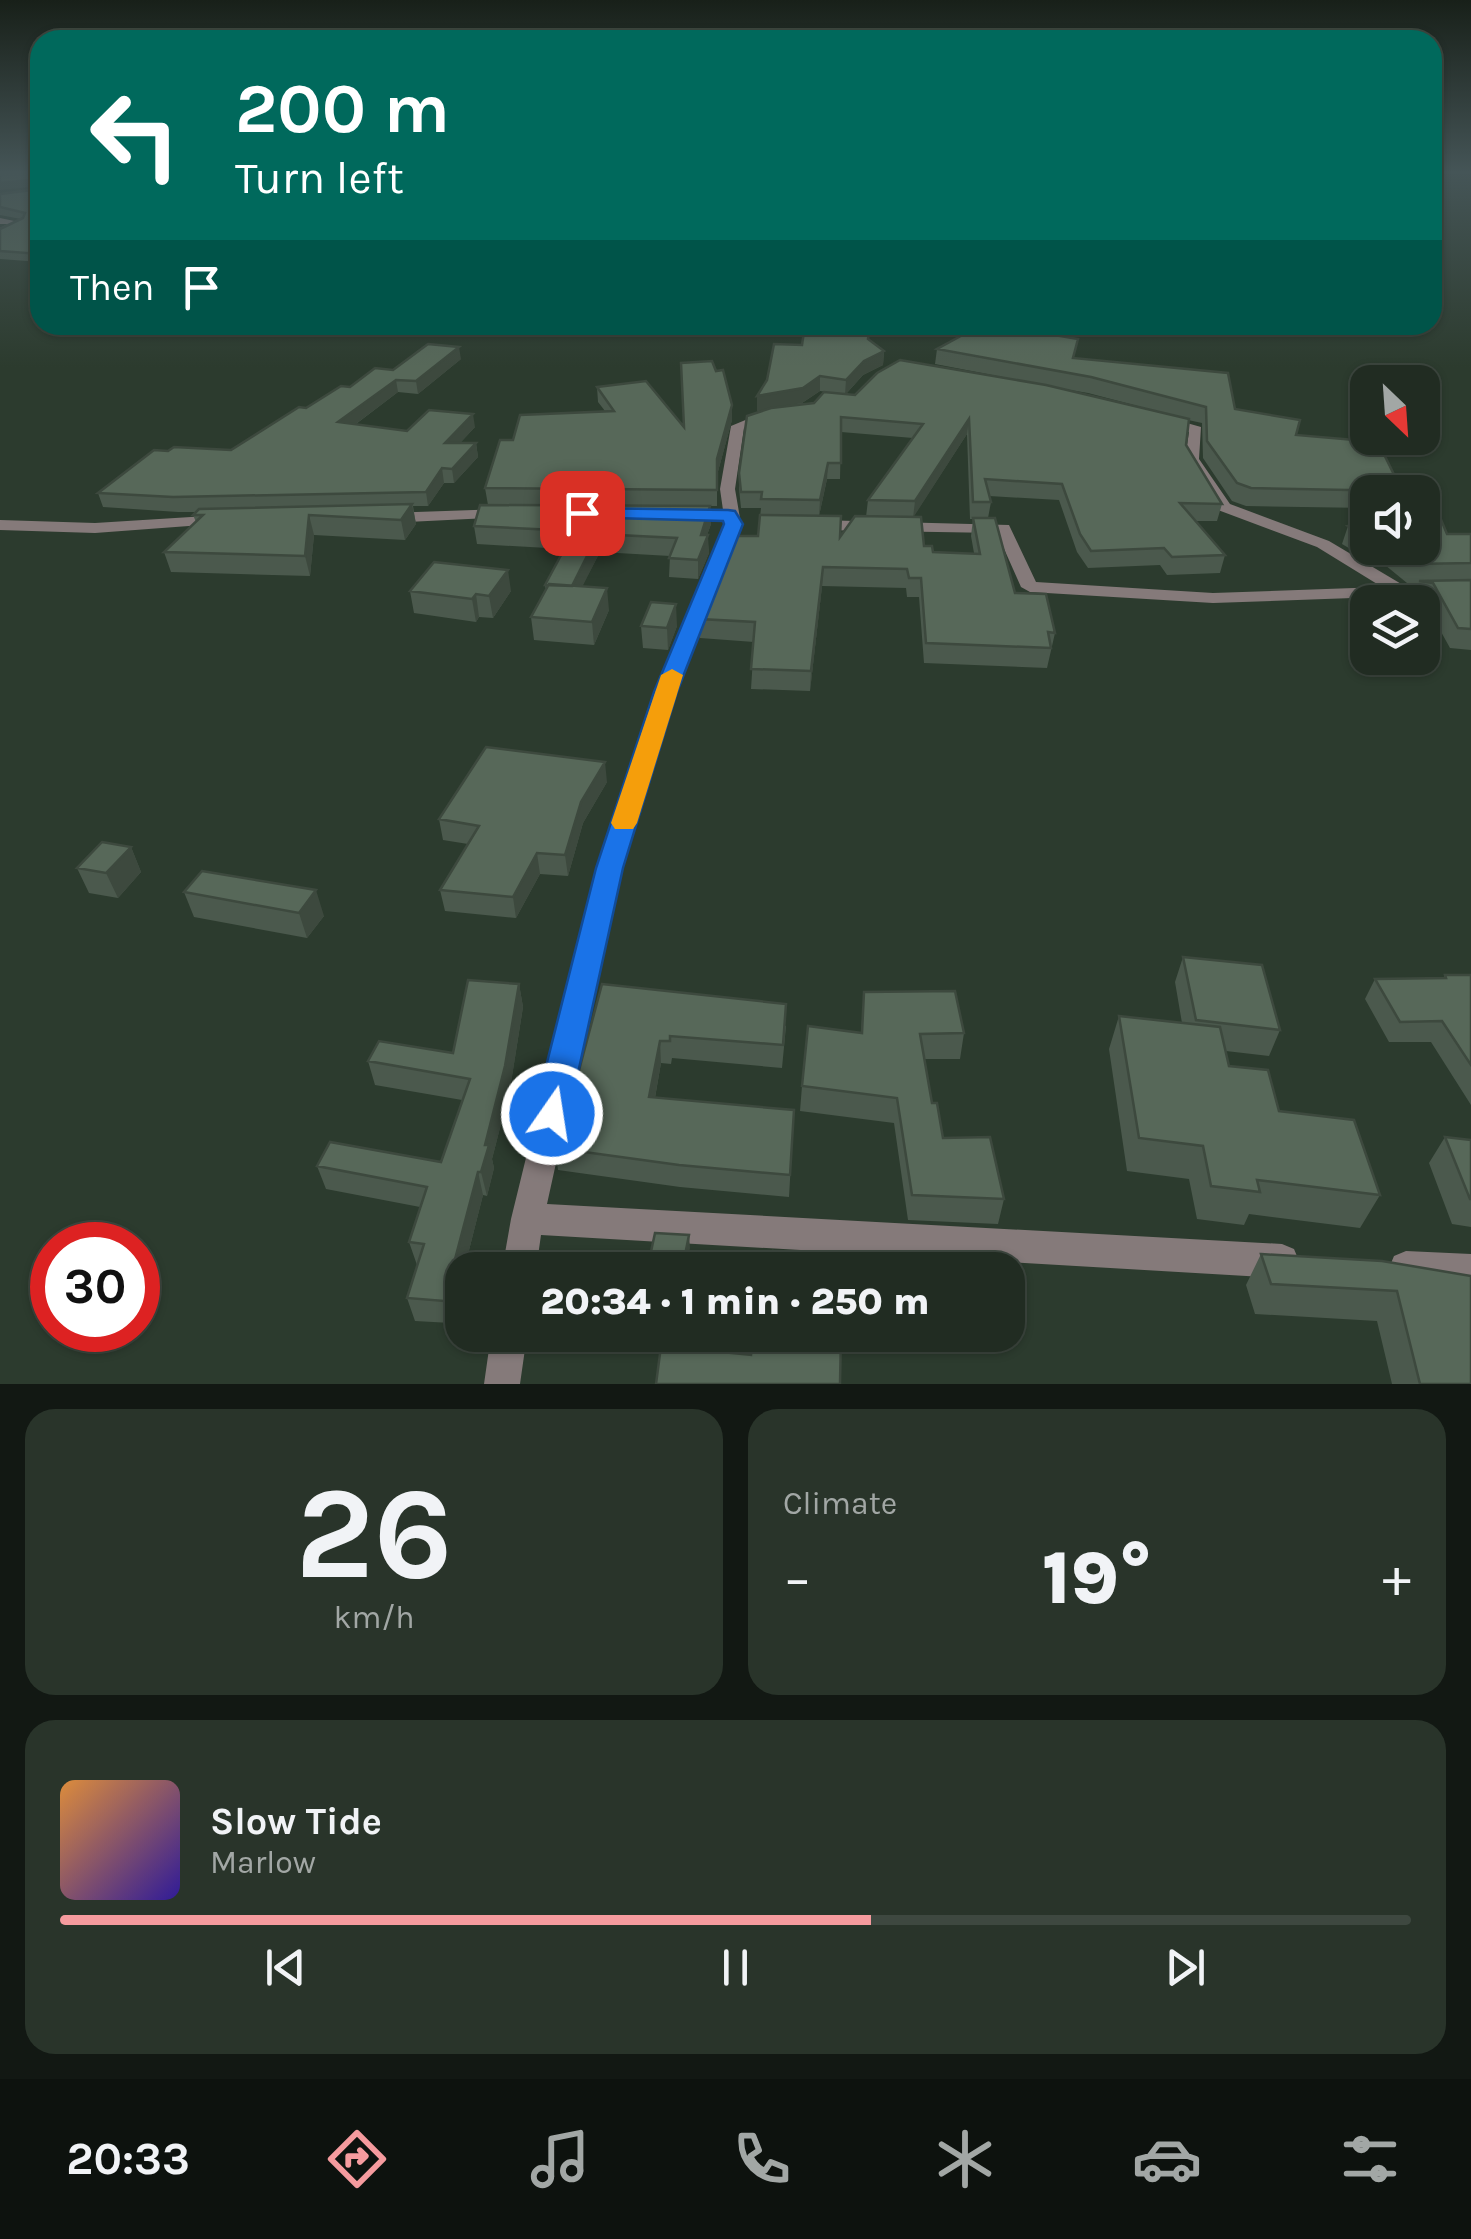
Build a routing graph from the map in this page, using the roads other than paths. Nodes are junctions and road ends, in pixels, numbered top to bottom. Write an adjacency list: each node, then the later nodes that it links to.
1 (795, 412): 8 (street)
2 (1144, 414): 7 (street)
3 (514, 513): 4 (street)
4 (367, 518)
5 (241, 520): 6 (street)
6 (0, 525)
7 (791, 525)
8 (527, 1219): 9 (street); 10 (street)
9 (522, 1252)
10 (1314, 1263)
11 (1373, 1266): 12 (street)
12 (1471, 1272)
13 (507, 1352): 14 (street)
14 (502, 1384)

